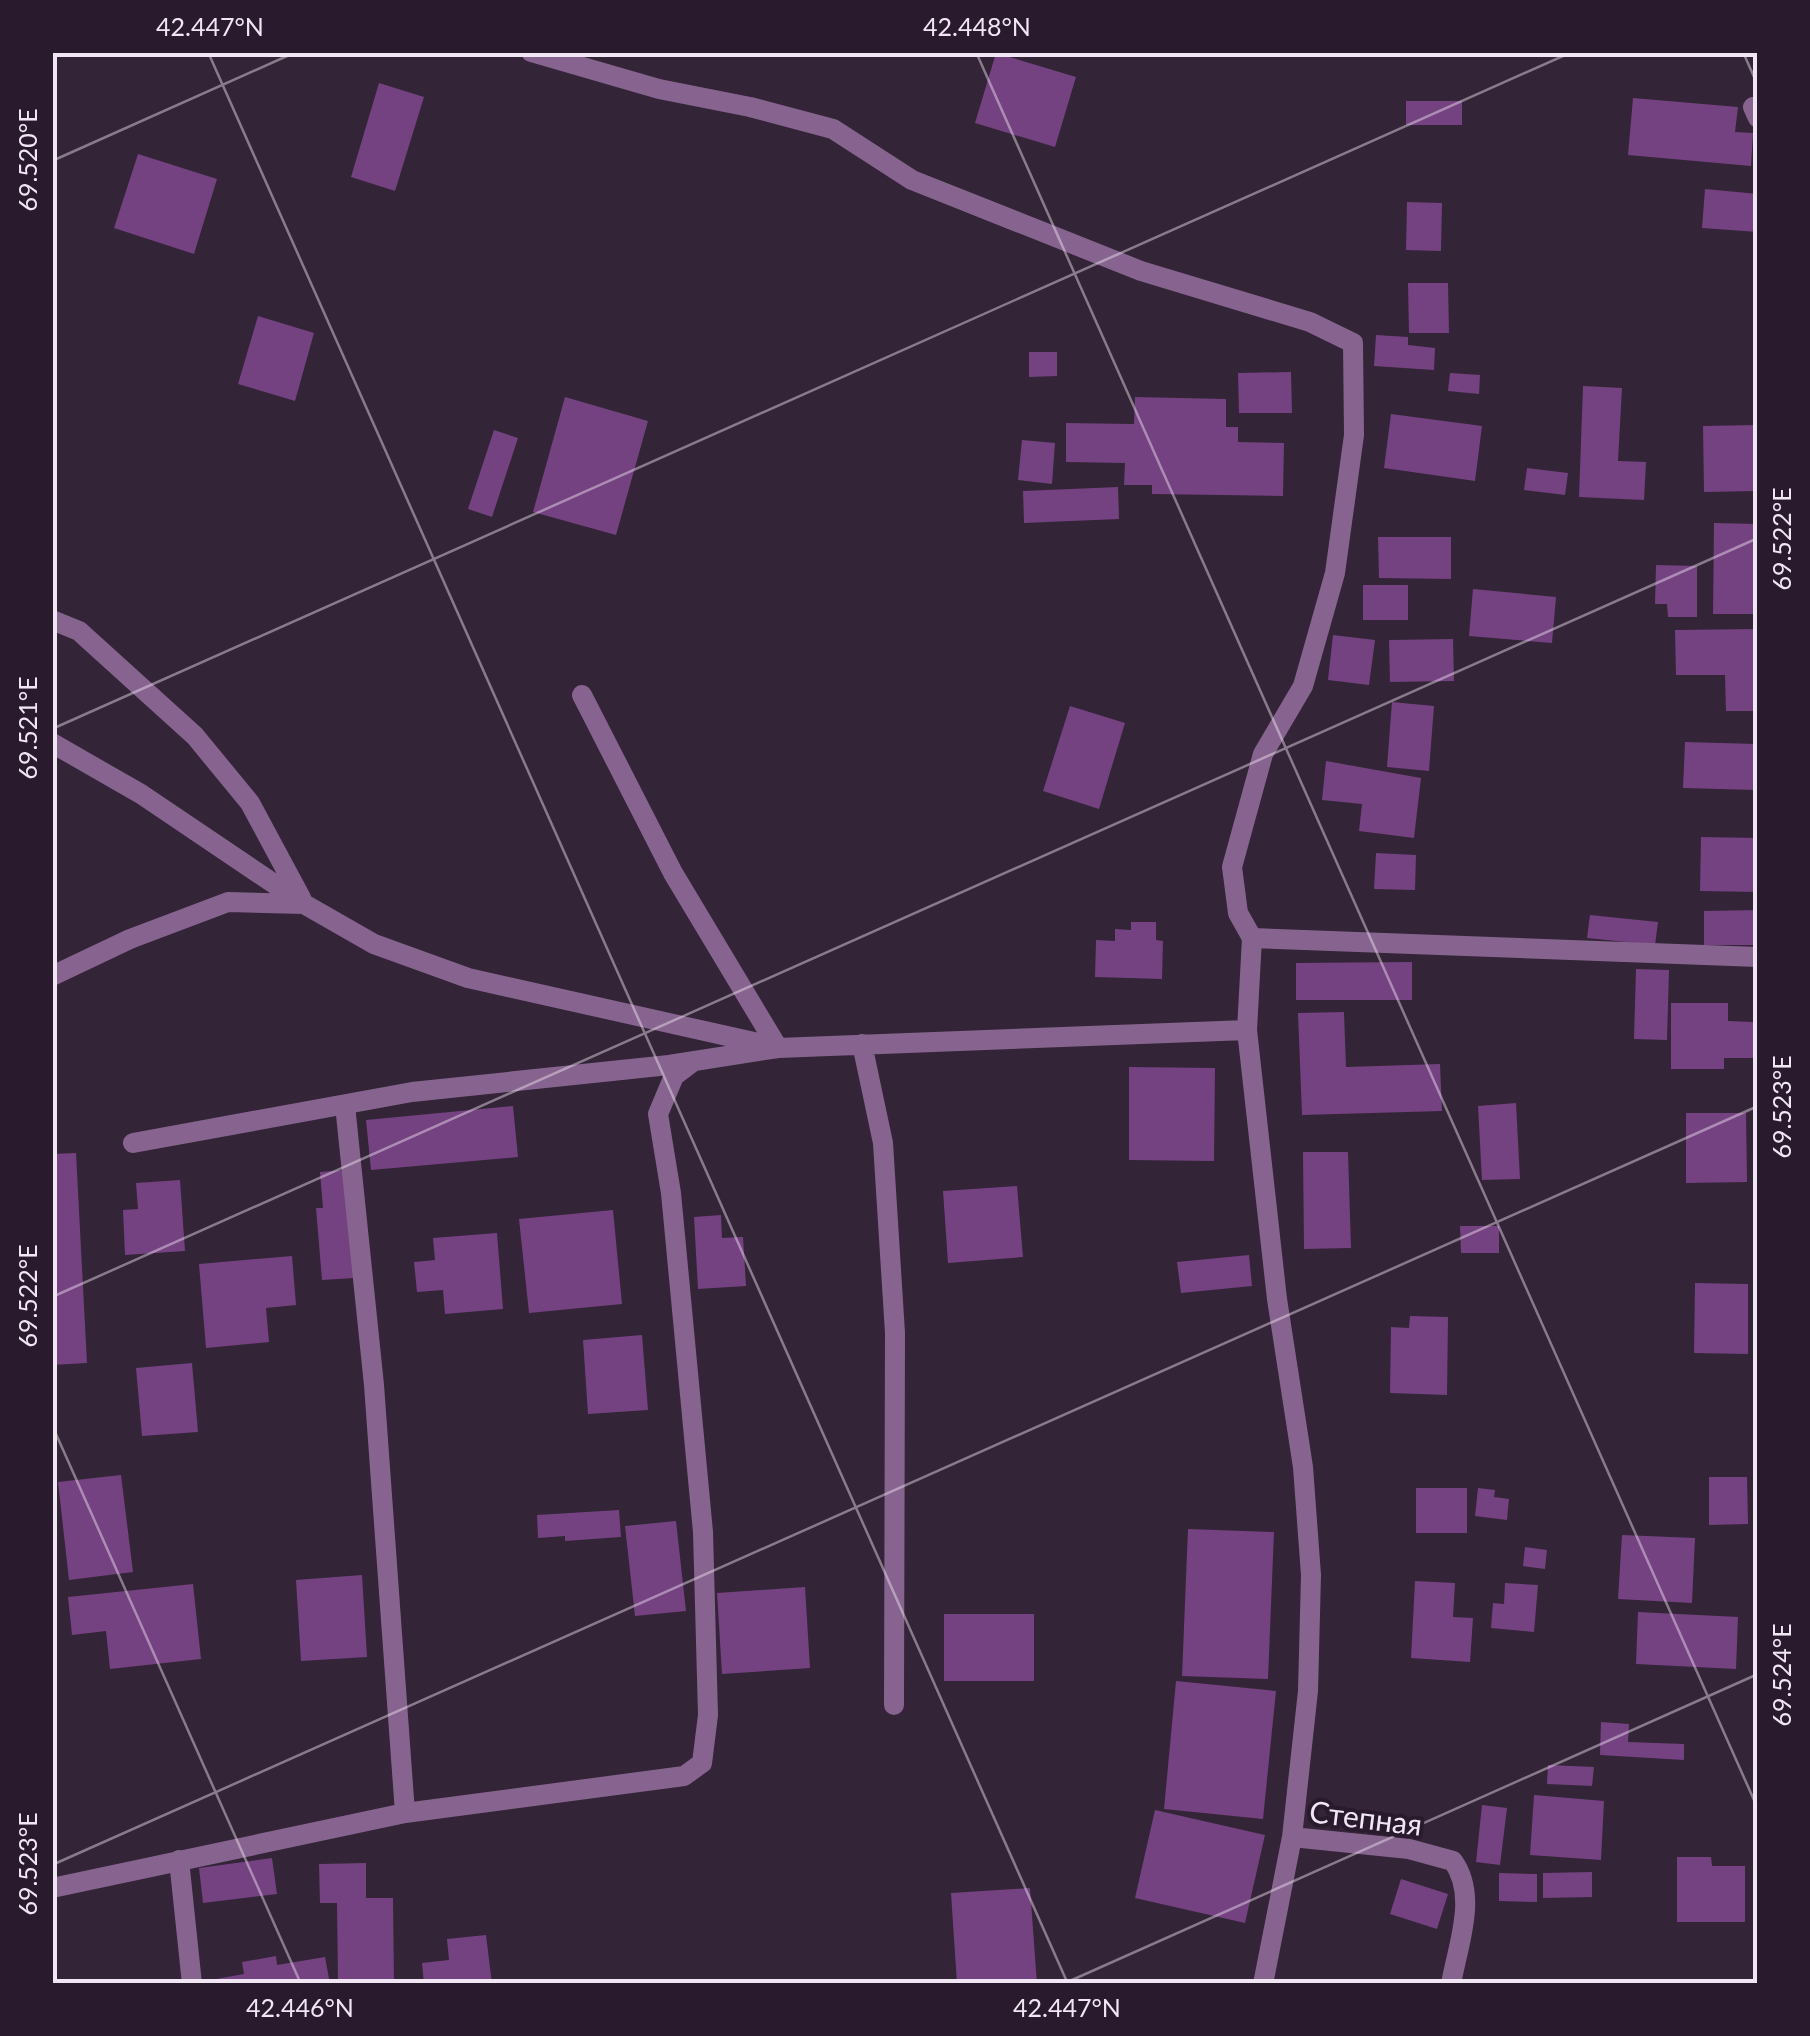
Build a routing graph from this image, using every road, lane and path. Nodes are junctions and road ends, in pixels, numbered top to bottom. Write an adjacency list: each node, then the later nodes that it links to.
1 (531, 52): 6 (street)
2 (52, 620): 5 (street)
3 (582, 695): 11 (street)
4 (52, 743): 5 (street)
5 (304, 904): 8 (street); 11 (street)
6 (1252, 938): 7 (street); 9 (street)
7 (1758, 957)
8 (52, 976)
9 (1247, 1030): 10 (street); 17 (street)
10 (862, 1044): 11 (street); 15 (street)
11 (778, 1048): 12 (street)
12 (694, 1061): 13 (street); 16 (street)
13 (345, 1104): 14 (street); 16 (street)
14 (133, 1143)
15 (894, 1705)
16 (405, 1813): 18 (street)
17 (1292, 1837): 21 (street, Степная); 22 (street, Степная)
18 (180, 1860): 19 (street); 20 (street)
19 (52, 1888)
20 (192, 1984)
21 (1263, 1984)
22 (1451, 1984)

